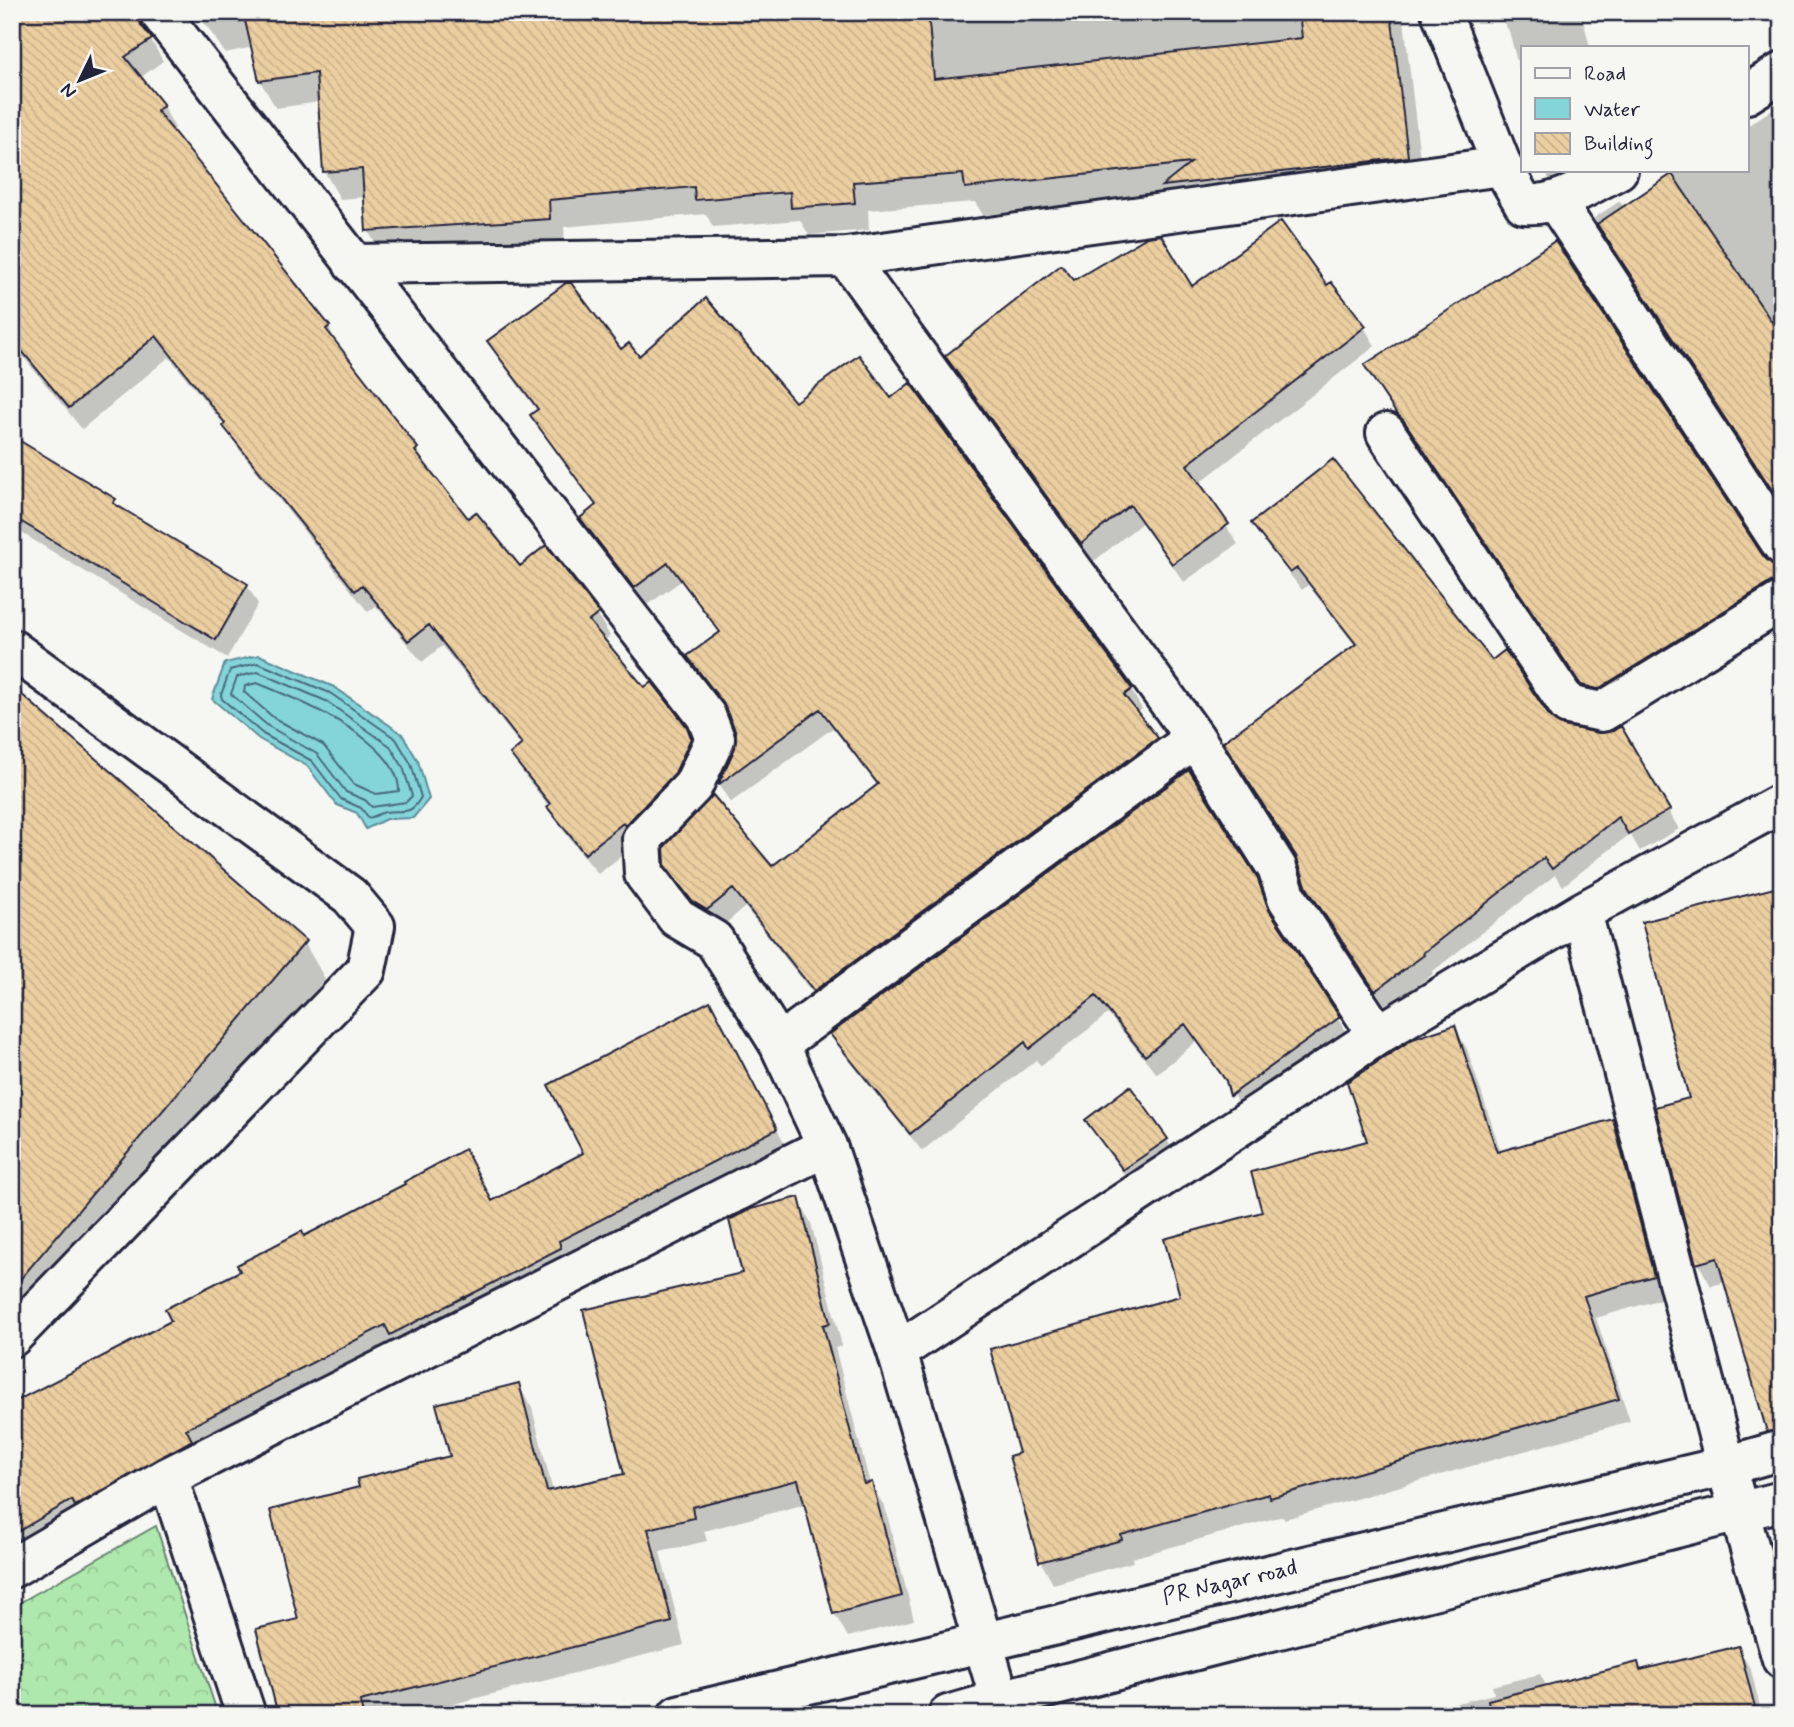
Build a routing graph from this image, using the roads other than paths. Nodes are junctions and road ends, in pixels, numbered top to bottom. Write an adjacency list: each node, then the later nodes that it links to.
1 (159, 12): 9 (street)
2 (1441, 12): 5 (street)
3 (1782, 72): 4 (street)
4 (1748, 93)
5 (1502, 166): 7 (street); 8 (street)
6 (1614, 172): 7 (street)
7 (1556, 202): 11 (street)
8 (846, 257): 9 (street); 14 (street)
9 (353, 264): 18 (street)
10 (1386, 433): 12 (street)
11 (1782, 545)
12 (1782, 601)
13 (12, 649): 20 (street)
14 (1195, 738): 17 (street); 18 (street)
15 (1782, 803): 16 (street)
16 (1582, 912): 17 (street); 23 (street)
17 (1378, 1035): 21 (street)
18 (779, 1044): 19 (street)
19 (827, 1146): 21 (street); 24 (street)
20 (13, 1335)
21 (897, 1352): 28 (street)
22 (1782, 1450): 23 (street, PR Nagar road)
23 (1726, 1466): 26 (street); 28 (street, PR Nagar road)
24 (168, 1477): 27 (street); 31 (street)
25 (1782, 1501): 26 (street)
26 (1739, 1513): 29 (street); 30 (street)
27 (12, 1568)
28 (983, 1641): 30 (street); 32 (street, PR Nagar road)
29 (1782, 1659)
30 (1003, 1707): 33 (street)
31 (246, 1715)
32 (678, 1715)
33 (948, 1715)

